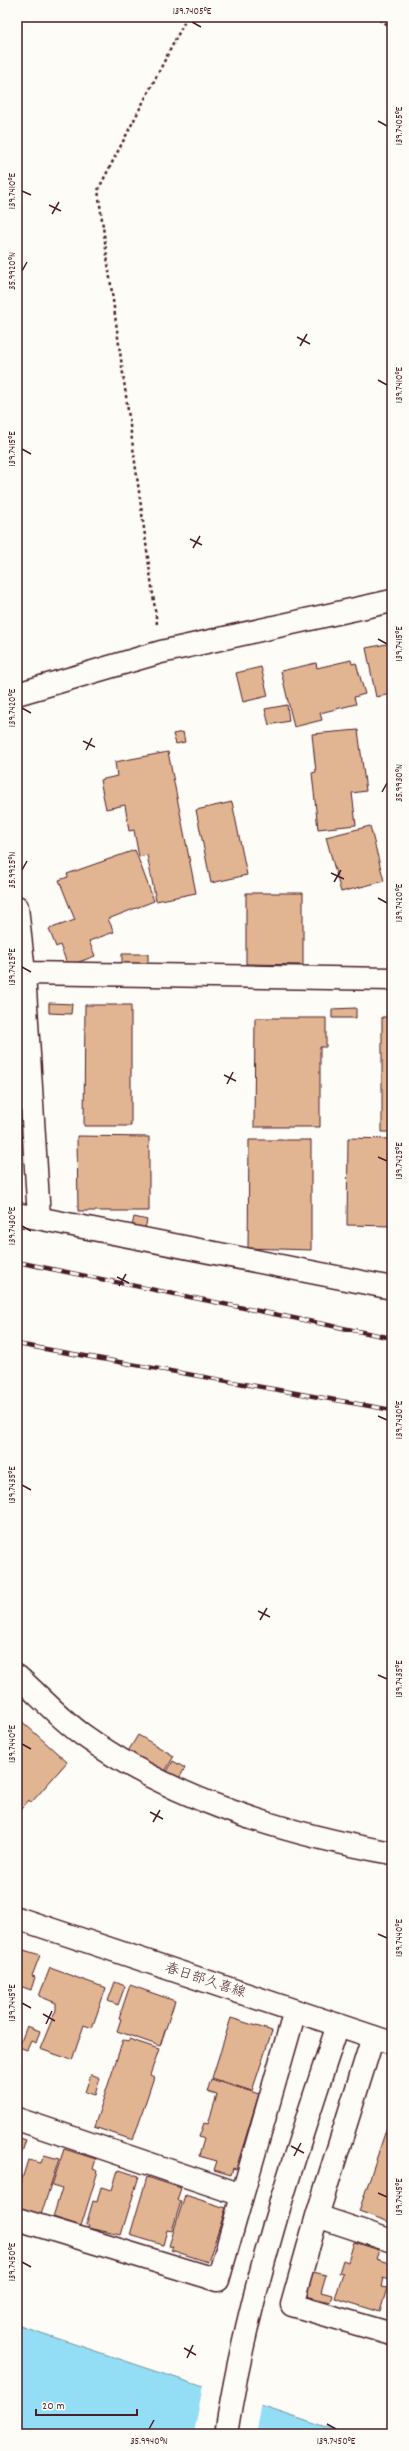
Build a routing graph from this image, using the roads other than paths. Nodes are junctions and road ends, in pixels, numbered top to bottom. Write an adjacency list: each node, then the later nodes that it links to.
1 (392, 601): 2 (street)
2 (17, 694)
3 (17, 907): 4 (street)
4 (24, 973): 5 (street); 7 (street)
5 (392, 979)
6 (17, 1214): 7 (street)
7 (39, 1218): 8 (street)
8 (392, 1288)
9 (17, 1676): 10 (street)
10 (392, 1853)
11 (17, 1918): 12 (street, 春日部久喜線)
12 (296, 2011): 13 (street, 春日部久喜線); 16 (street)
13 (338, 2025): 14 (street, 春日部久喜線); 21 (street)
14 (383, 2040): 17 (street)
15 (17, 2119): 16 (street)
16 (242, 2195): 18 (street)
17 (317, 2216): 19 (street); 20 (street)
18 (17, 2219)
19 (392, 2241)
20 (392, 2334)
21 (226, 2434)

